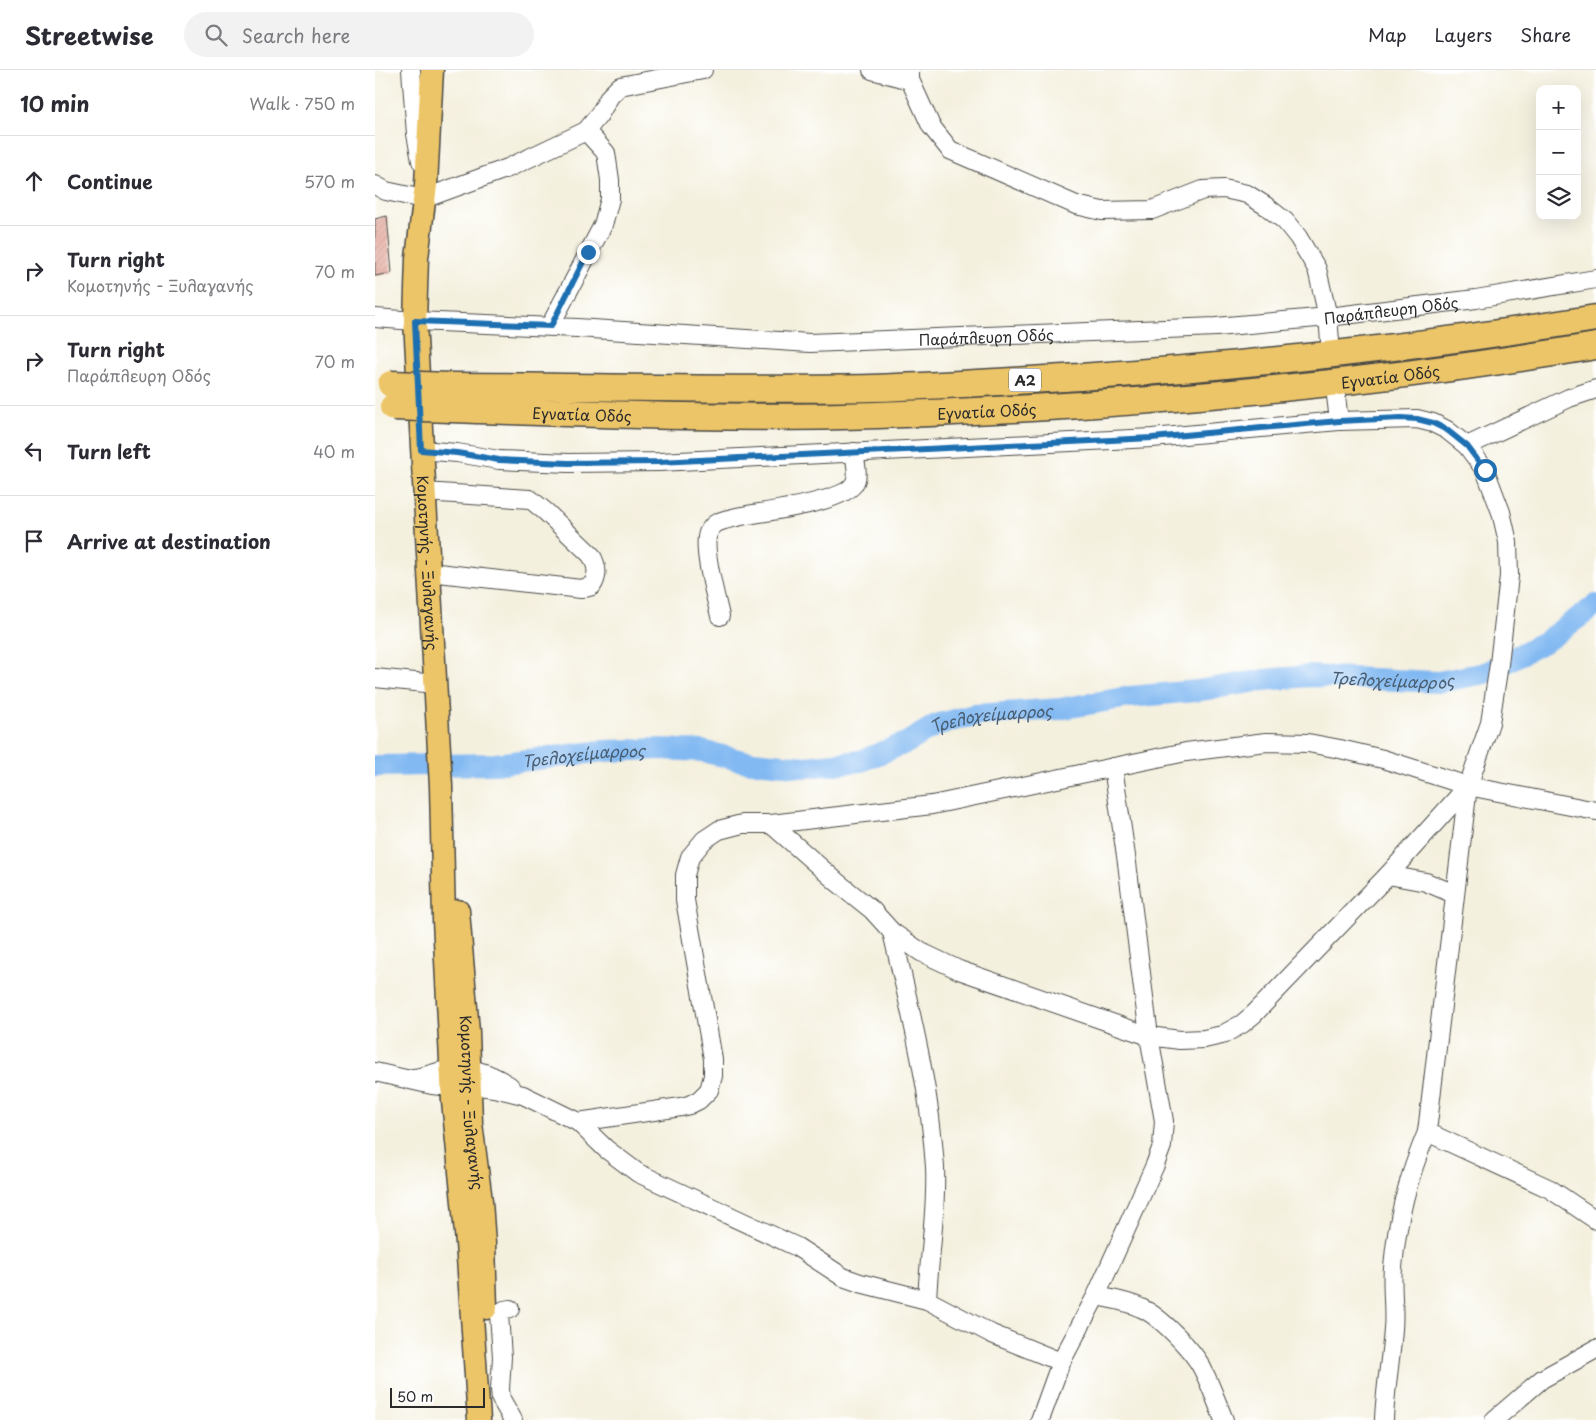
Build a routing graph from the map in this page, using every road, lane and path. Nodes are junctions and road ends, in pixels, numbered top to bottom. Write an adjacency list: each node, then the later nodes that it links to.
1 (411, 70): 8 (street)
2 (432, 70): 8 (main road, Κομοτηνής - Ξυλαγανής)
3 (703, 70): 6 (street)
4 (872, 70): 5 (street)
5 (910, 75): 10 (street)
6 (586, 131): 8 (street); 14 (street)
7 (375, 185): 8 (street)
8 (424, 192): 13 (main road, Κομοτηνής - Ξυλαγανής)
9 (1596, 279): 10 (street, Παράπλευρη Οδός)
10 (1328, 317): 14 (street, Παράπλευρη Οδός); 15 (street)
11 (375, 318): 13 (street, Παράπλευρη Οδός)
12 (1596, 318): 20 (highway, Εγνατία Οδός / Α2)
13 (415, 321): 14 (street, Παράπλευρη Οδός); 23 (main road, Κομοτηνής - Ξυλαγανής)
14 (551, 326)
15 (1330, 341)
16 (1596, 346): 20 (highway, Εγνατία Οδός / Α2)
17 (1596, 389): 22 (street)
18 (384, 395): 20 (highway, Εγνατία Οδός / Α2, bridge)
19 (1336, 396): 21 (street)
20 (451, 398)
21 (1339, 421): 22 (street); 24 (street)
22 (1467, 446): 31 (street)
23 (421, 450): 24 (street); 25 (main road, Κομοτηνής - Ξυλαγανής)
24 (855, 452): 27 (street)
25 (424, 492): 26 (main road, Κομοτηνής - Ξυλαγανής); 26 (street)
26 (429, 572): 29 (main road, Κομοτηνής - Ξυλαγανής)
27 (720, 616)
28 (375, 678): 29 (street)
29 (435, 684): 39 (main road, Κομοτηνής - Ξυλαγανής)
30 (1113, 766): 31 (street); 33 (street); 37 (street)
31 (1468, 786): 32 (street); 34 (street); 35 (street)
32 (1596, 811)
33 (771, 824): 36 (street); 40 (street)
34 (1389, 876): 35 (street); 37 (street)
35 (1454, 894): 41 (street)
36 (892, 932): 37 (street); 44 (street)
37 (1149, 1036): 43 (street)
38 (375, 1072): 39 (street)
39 (460, 1078): 40 (street); 49 (main road, Κομοτηνής - Ξυλαγανής); 50 (main road, Κομοτηνής - Ξυλαγανής)
40 (578, 1122): 44 (street)
41 (1427, 1132): 42 (street); 55 (street)
42 (1596, 1220)
43 (1095, 1296): 47 (street); 54 (street)
44 (927, 1300): 47 (street)
45 (511, 1309): 49 (street)
46 (1596, 1348): 56 (street)
47 (1061, 1362): 48 (street)
48 (1049, 1396): 52 (street); 53 (street)
49 (494, 1406): 51 (street)
50 (479, 1420)
51 (513, 1420)
52 (1040, 1420)
53 (1054, 1420)
54 (1224, 1420)
55 (1385, 1420)
56 (1494, 1420)

